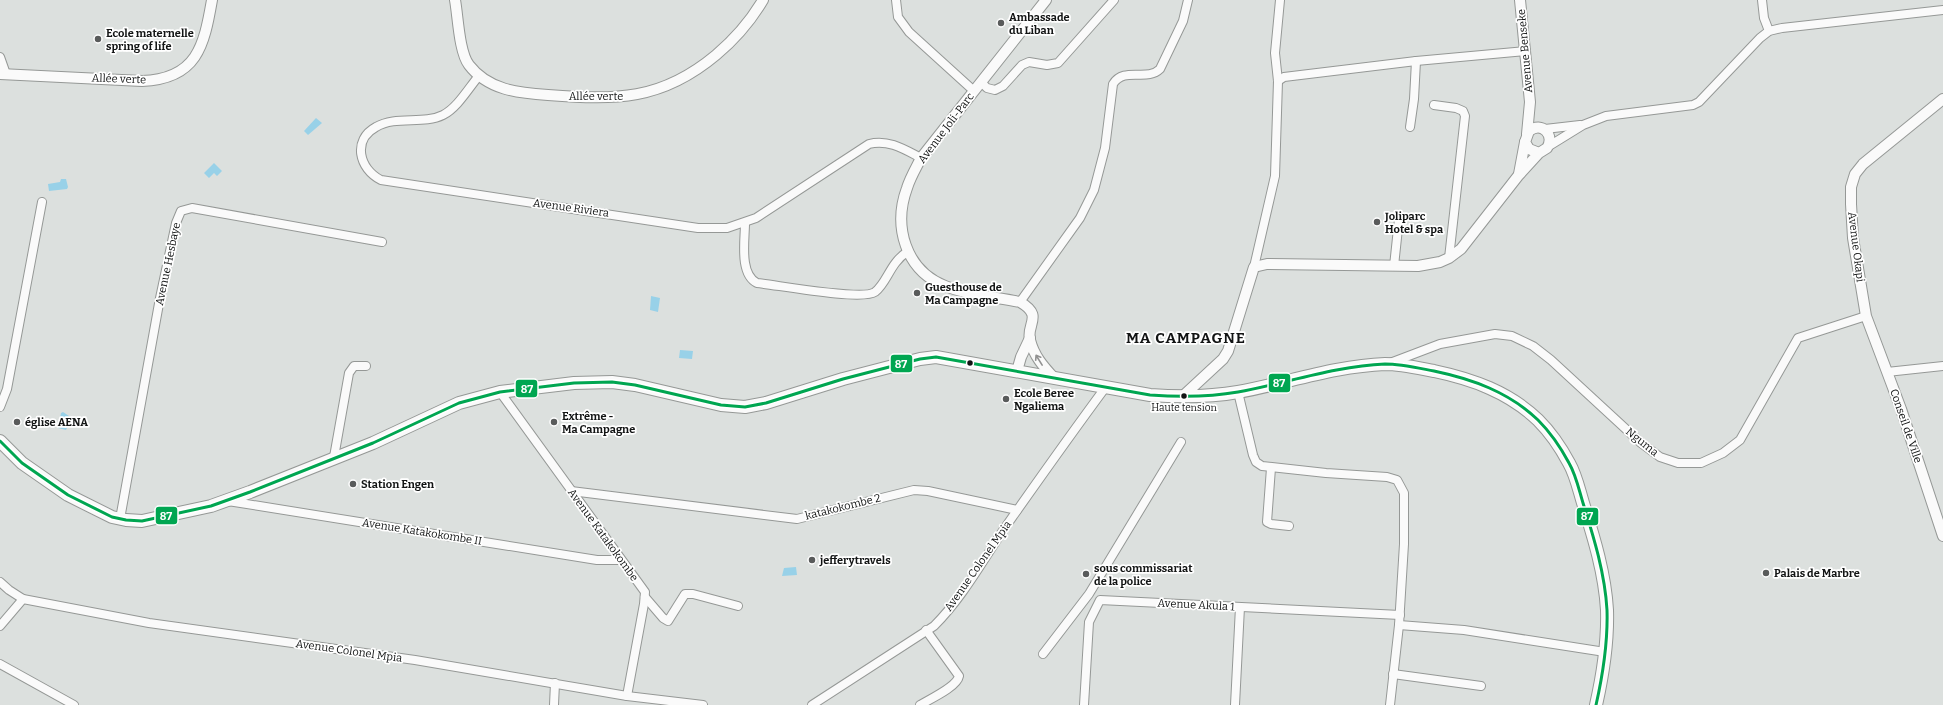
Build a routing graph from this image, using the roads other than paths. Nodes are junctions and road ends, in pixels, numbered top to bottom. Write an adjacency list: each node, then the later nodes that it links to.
1 (212, 0): 16 (street, Allée verte)
2 (455, 0): 17 (street)
3 (763, 0): 17 (street, Allée verte)
4 (896, 0): 20 (street)
5 (1046, 0): 18 (street, Avenue Joli-Parc)
6 (1114, 0): 18 (street)
7 (1188, 0): 40 (street)
8 (1280, 0): 19 (street)
9 (1520, 0): 13 (street, Avenue Benseke)
10 (1762, 0): 12 (street)
11 (1943, 10): 12 (street)
12 (1769, 31): 24 (street)
13 (1526, 50): 15 (street); 22 (street, Avenue Benseke)
14 (0, 58): 16 (street)
15 (1416, 61): 19 (street); 25 (street)
16 (3, 74)
17 (478, 77): 34 (street, Avenue Riviera)
18 (982, 83): 20 (street, Avenue Joli-Parc)
19 (1277, 85): 39 (street)
20 (974, 91): 30 (street, Avenue Joli-Parc)
21 (1943, 99): 41 (street, Avenue Okapi)
22 (1530, 102): 26 (street); 27 (street)
23 (1434, 106): 37 (street)
24 (1583, 125): 26 (street); 28 (street)
25 (1410, 127)
26 (1542, 128): 27 (street); 28 (street)
27 (1526, 138): 29 (street); 31 (street)
28 (1549, 146): 29 (street)
29 (1539, 153): 31 (street)
30 (921, 158): 34 (street, Avenue Riviera); 36 (street, Avenue Joli-Parc)
31 (1518, 176): 37 (street)
32 (42, 202): 53 (street)
33 (1399, 219): 38 (street)
34 (745, 223): 36 (street)
35 (382, 242): 61 (street, Avenue Hesbaye)
36 (907, 252): 40 (street, Avenue Joli-Parc)
37 (1449, 258): 38 (street)
38 (1394, 266): 39 (street)
39 (1254, 267): 52 (street)
40 (1020, 302): 42 (street)
41 (1866, 316): 43 (street, Nguma); 47 (street, Conseil de Ville)
42 (1030, 338): 46 (street); 48 (street, one-way to 42)
43 (1385, 364): 51 (main road); 76 (main road)
44 (366, 366): 56 (street)
45 (1943, 366): 47 (street)
46 (1017, 371): 48 (main road); 50 (main road)
47 (1887, 372): 63 (street, Conseil de Ville)
48 (1054, 378): 49 (main road)
49 (1105, 388): 52 (main road); 60 (street, Avenue Colonel Mpia)
50 (500, 392): 56 (main road); 58 (street, Avenue Katakokombe)
51 (1238, 392): 52 (main road); 57 (street)
52 (1182, 397)
53 (0, 407)
54 (0, 441): 61 (main road)
55 (1181, 442): 66 (street)
56 (334, 457): 59 (main road)
57 (1271, 468): 62 (street); 72 (street)
58 (571, 491): 60 (street, katakokombe 2); 64 (street, Avenue Katakokombe)
59 (224, 501): 61 (main road); 64 (street, Avenue Katakokombe II)
60 (1017, 510): 75 (street, Avenue Colonel Mpia)
61 (120, 519)
62 (1289, 526)
63 (1943, 536)
64 (620, 560): 67 (street, Avenue Katakokombe)
65 (0, 582): 68 (street, Avenue Colonel Mpia)
66 (1089, 594): 69 (street); 77 (street)
67 (645, 597): 70 (street, Avenue Katakokombe); 82 (street)
68 (23, 599): 74 (street); 80 (street, Avenue Colonel Mpia)
69 (1100, 600): 71 (street, Avenue Akula 1); 88 (street)
70 (738, 606)
71 (1240, 606): 72 (street, Avenue Akula 1); 89 (street)
72 (1400, 615): 73 (street)
73 (1400, 625): 76 (street); 79 (street)
74 (0, 626)
75 (926, 630): 86 (street, Avenue Colonel Mpia); 87 (street)
76 (1605, 652): 91 (main road)
77 (1043, 654)
78 (0, 664): 83 (street)
79 (1393, 674): 81 (street); 90 (street)
80 (555, 683): 82 (street, Avenue Colonel Mpia); 84 (street)
81 (1481, 686)
82 (627, 696): 85 (street, Avenue Colonel Mpia)
83 (74, 705)
84 (554, 705)
85 (703, 705)
86 (812, 705)
87 (920, 705)
88 (1084, 705)
89 (1235, 705)
90 (1390, 705)
91 (1596, 705)

